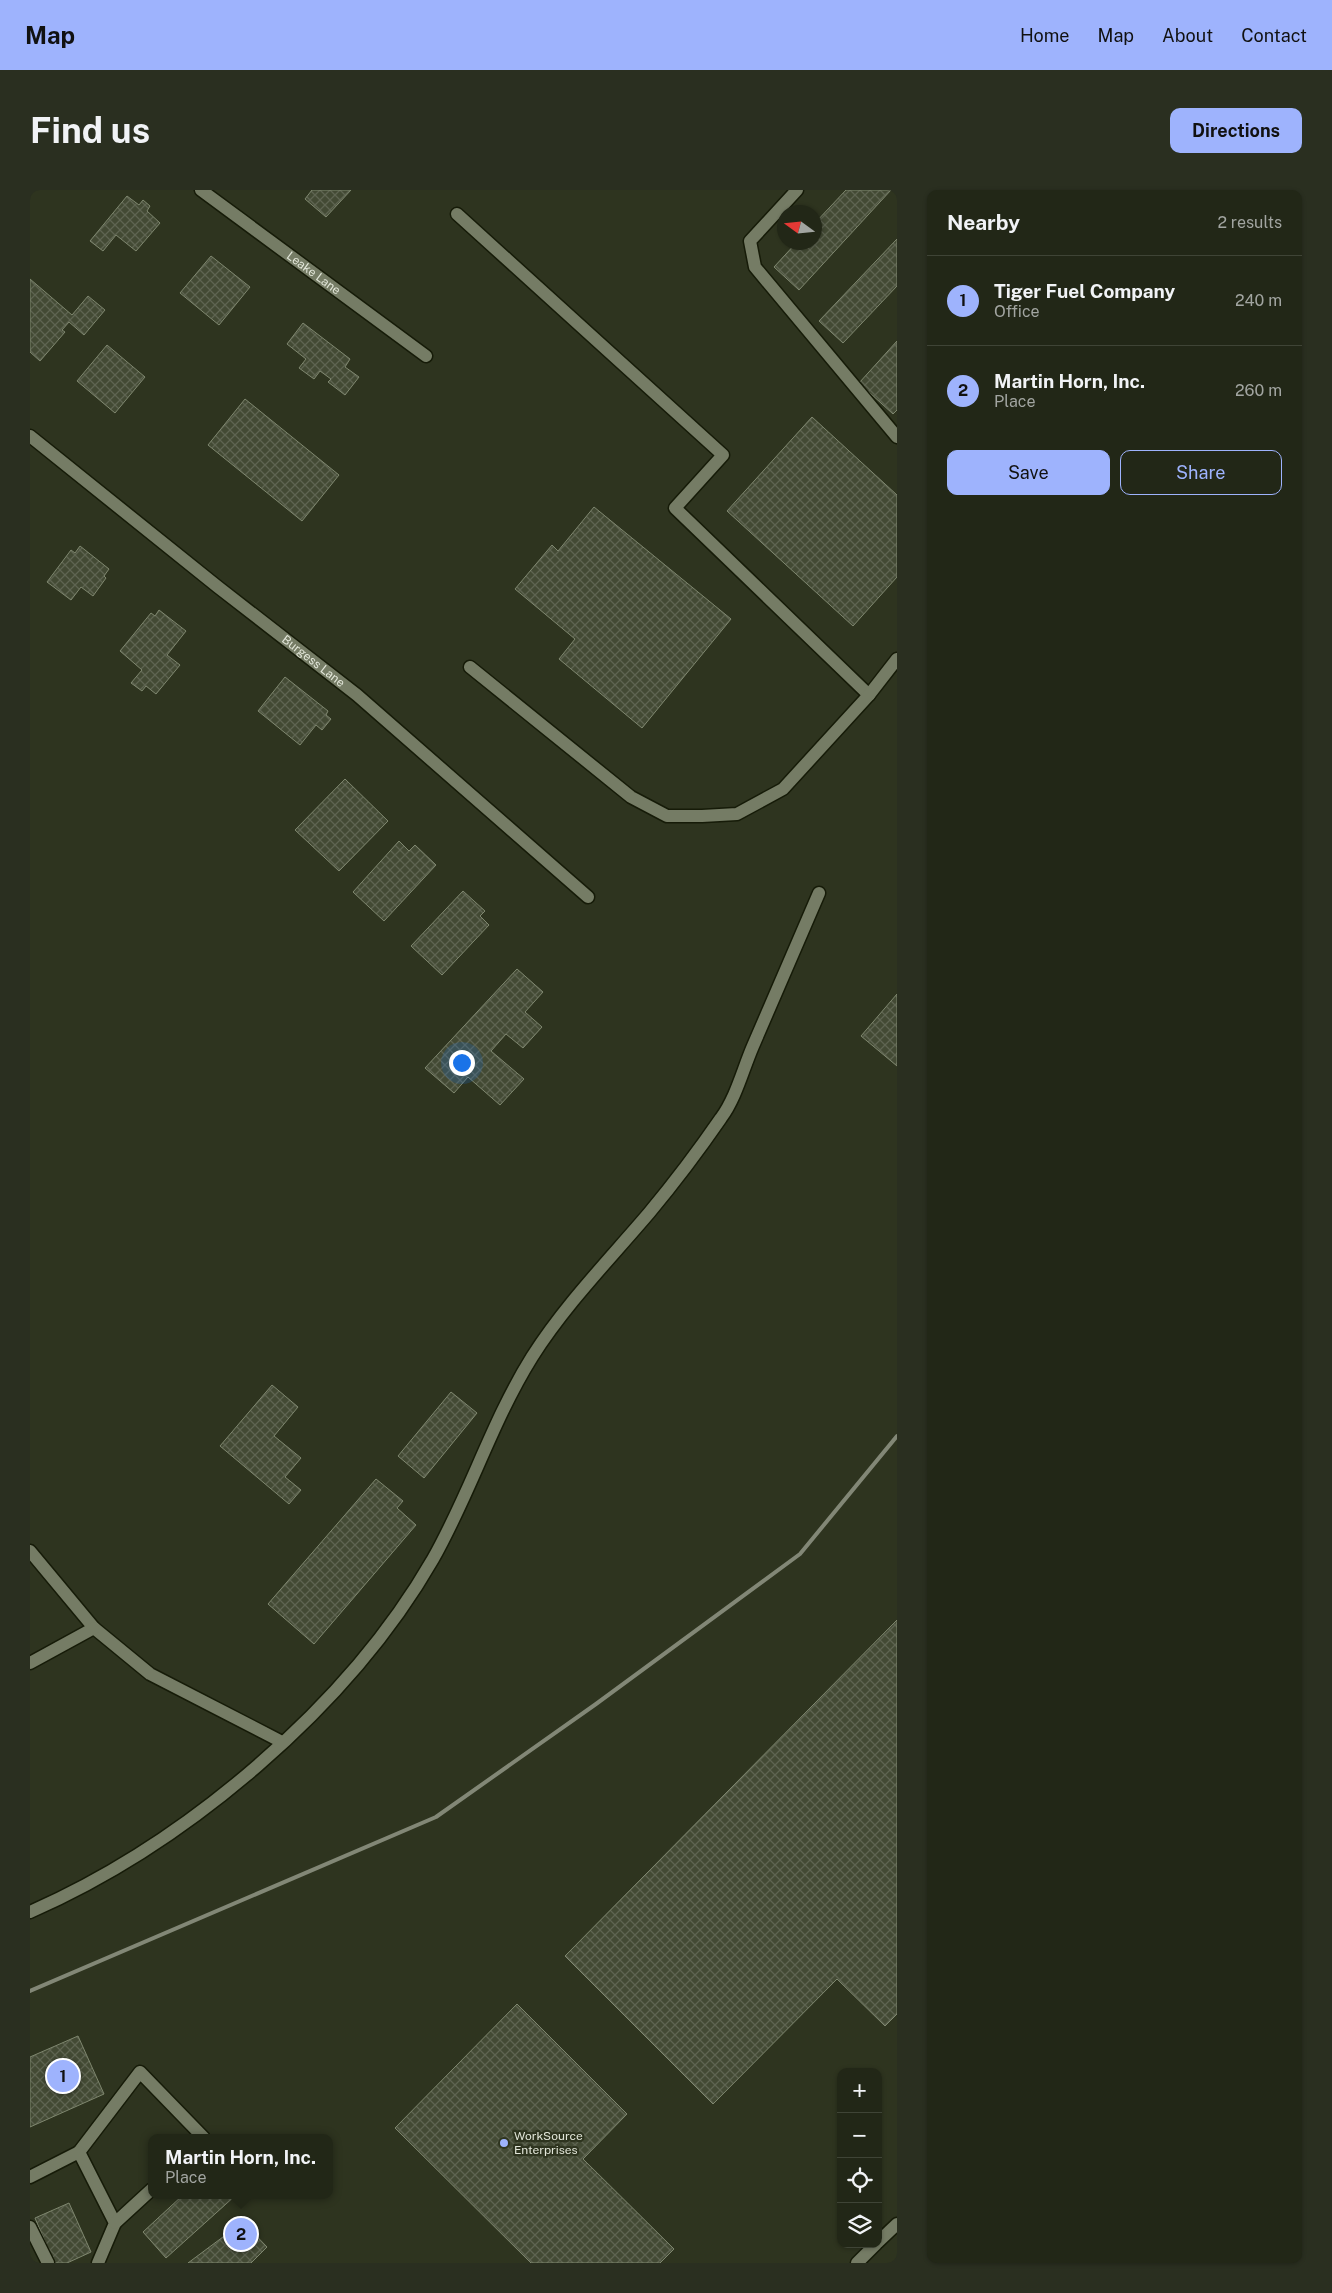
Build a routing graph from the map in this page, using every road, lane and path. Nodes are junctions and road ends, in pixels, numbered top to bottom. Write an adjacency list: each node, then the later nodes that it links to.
1 (201, 190): 4 (street, Leake Lane)
2 (797, 190): 6 (street)
3 (457, 214): 9 (street)
4 (426, 356)
5 (30, 436): 11 (street, Burgess Lane)
6 (897, 437)
7 (897, 659): 9 (street)
8 (470, 667): 9 (street)
9 (869, 694)
10 (818, 893): 15 (street)
11 (588, 898)
12 (30, 1552): 13 (street)
13 (94, 1628): 14 (street); 15 (street)
14 (30, 1663)
15 (282, 1742): 16 (street)
16 (30, 1912)
17 (200, 2134): 18 (street)
18 (79, 2152): 19 (street); 21 (street)
19 (30, 2177)
20 (148, 2193): 21 (street)
21 (115, 2223): 27 (street)
22 (897, 2224): 24 (street)
23 (30, 2228): 26 (street)
24 (882, 2238)
25 (872, 2248): 28 (street)
26 (48, 2263)
27 (98, 2263)
28 (857, 2263)

